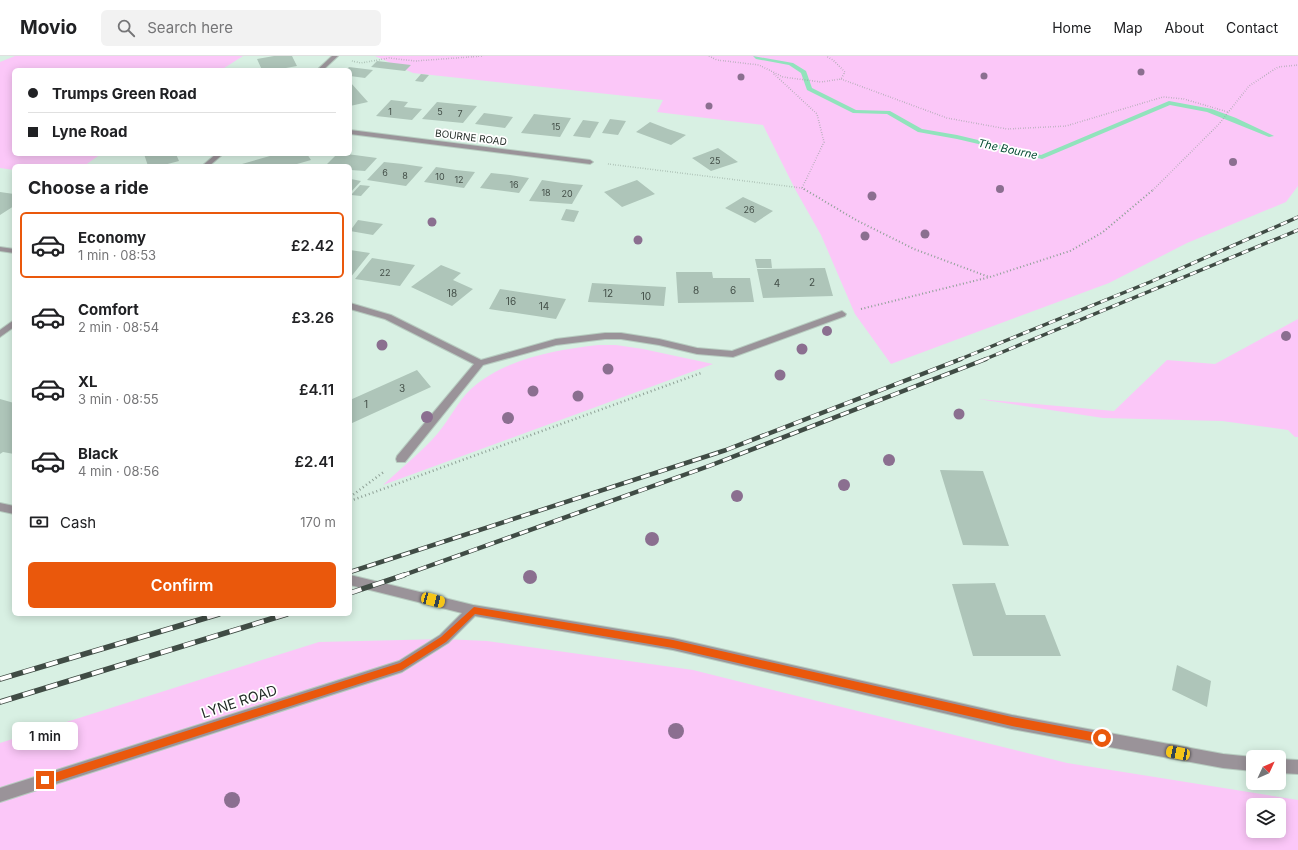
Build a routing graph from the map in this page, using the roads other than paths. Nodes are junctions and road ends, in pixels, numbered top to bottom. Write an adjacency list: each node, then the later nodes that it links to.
1 (334, 57): 2 (street)
2 (322, 68)
3 (352, 132): 5 (street, BOURNE ROAD)
4 (218, 156): 6 (street)
5 (590, 162)
6 (208, 164)
7 (0, 249): 8 (street)
8 (12, 251)
9 (352, 307): 13 (street)
10 (842, 314): 13 (street)
11 (12, 325): 12 (street)
12 (0, 334)
13 (480, 363): 14 (street)
14 (401, 459)
15 (0, 507): 16 (street)
16 (12, 510)
17 (352, 580): 18 (street)
18 (474, 610): 19 (street); 22 (street, LYNE ROAD)
19 (1246, 763)
20 (1286, 767): 21 (street)
21 (1298, 768)
22 (0, 795)

